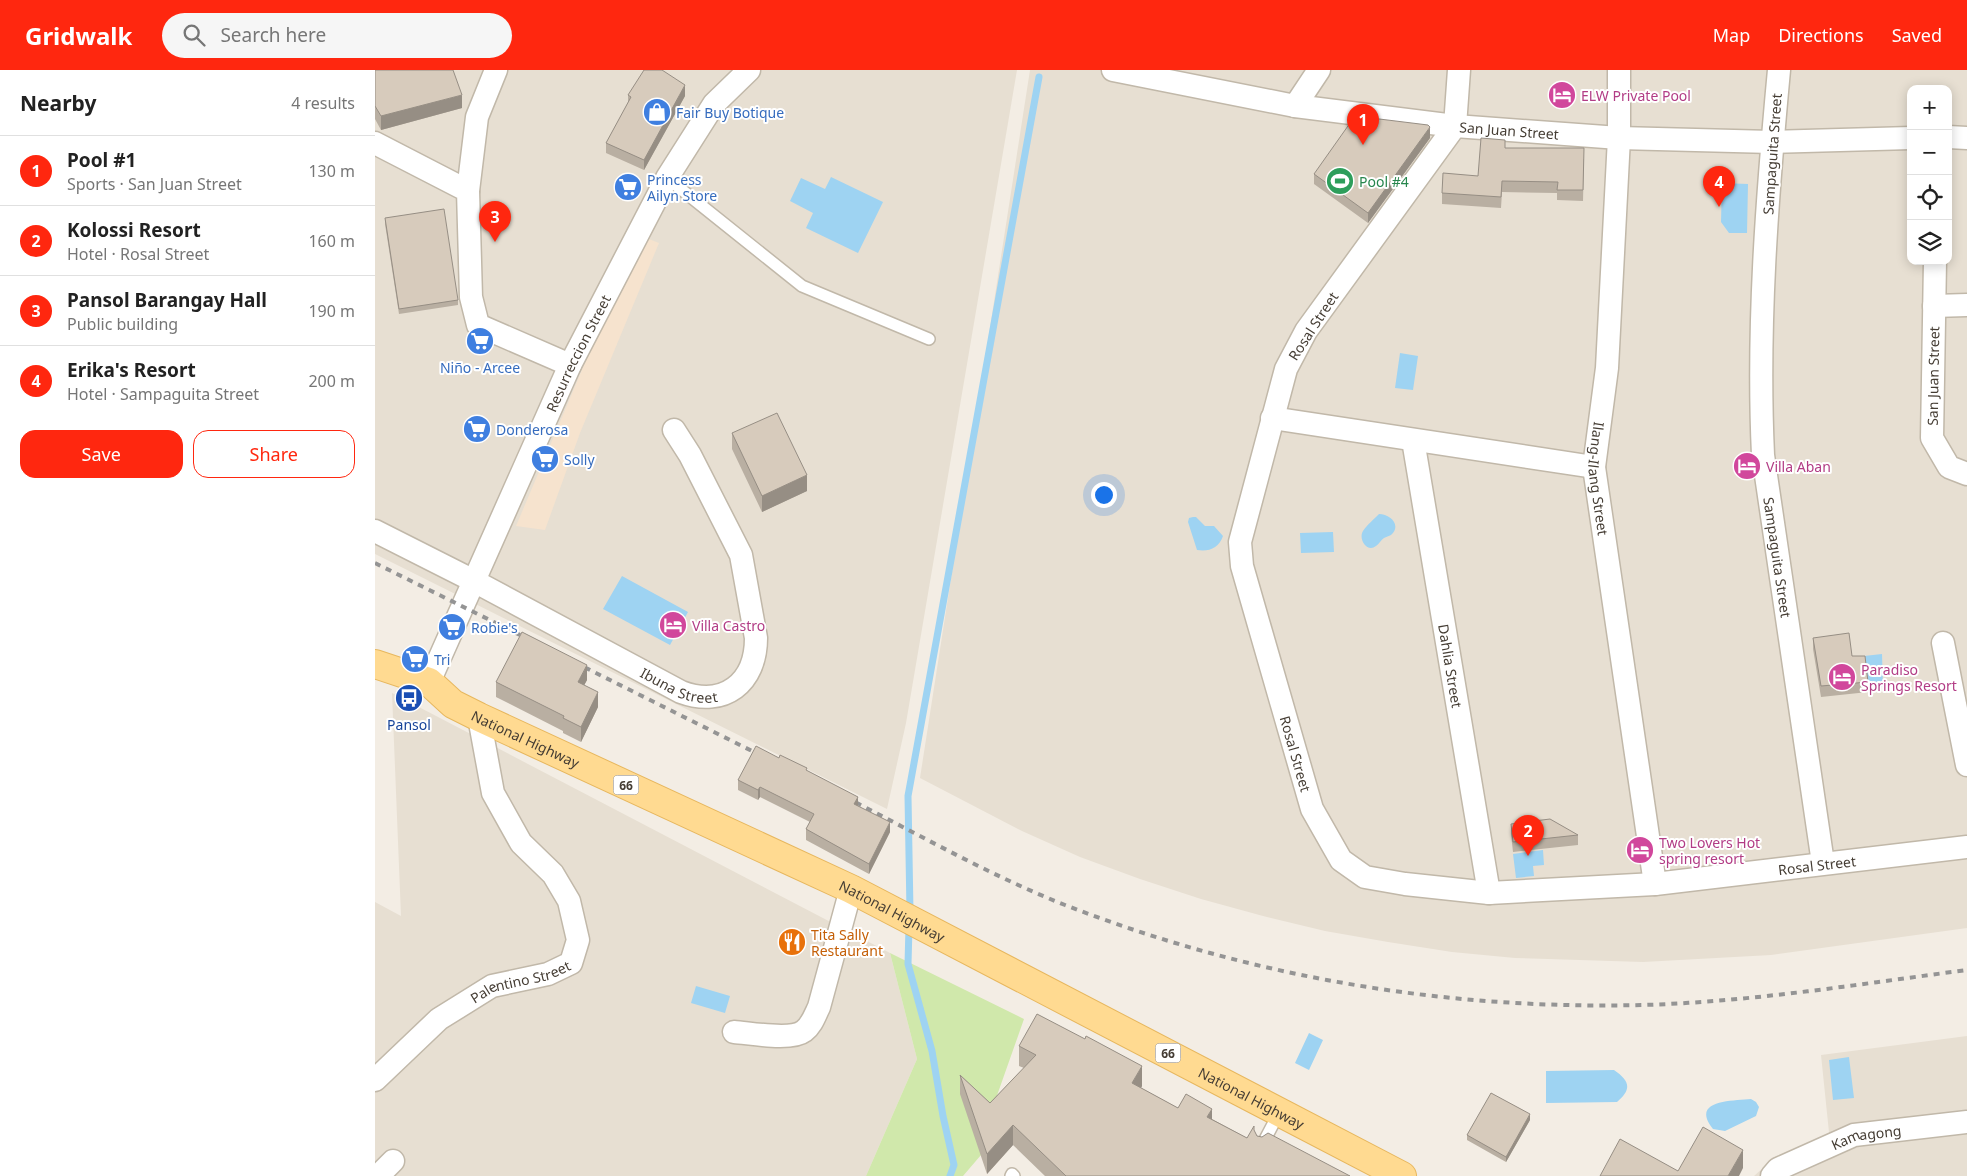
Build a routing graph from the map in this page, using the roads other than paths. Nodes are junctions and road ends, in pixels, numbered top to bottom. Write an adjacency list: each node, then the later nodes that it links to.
1 (496, 70): 17 (street)
2 (749, 70): 16 (street, Resurreccion Street)
3 (1113, 70): 8 (street, San Juan Street)
4 (1319, 70): 8 (street)
5 (1459, 70): 9 (street)
6 (1619, 70): 11 (street, Ilang-Ilang Street)
7 (1779, 70): 14 (street, Sampaguita Street)
8 (1295, 106): 9 (street, San Juan Street)
9 (1455, 126): 11 (street, San Juan Street); 23 (street, Rosal Street)
10 (1952, 137): 13 (street)
11 (1619, 138): 14 (street, San Juan Street); 26 (street, Ilang-Ilang Street)
12 (1907, 138): 14 (street, San Juan Street)
13 (1967, 138)
14 (1772, 142): 36 (street, Sampaguita Street)
15 (375, 143): 17 (street)
16 (667, 178): 21 (lane); 22 (street, Resurreccion Street)
17 (468, 191): 22 (street)
18 (1935, 265): 20 (street, San Juan Street)
19 (1967, 305): 20 (street)
20 (1934, 306): 27 (street, San Juan Street)
21 (929, 339)
22 (570, 365): 29 (street, Resurreccion Street)
23 (1272, 418): 25 (street); 39 (street, Rosal Street)
24 (674, 430): 29 (street, Ibuna Street)
25 (1413, 440): 26 (street); 39 (street, Dahlia Street)
26 (1593, 467): 37 (street, Ilang-Ilang Street)
27 (1967, 474)
28 (375, 531): 29 (street, Ibuna Street)
29 (474, 581): 32 (street, Resurreccion Street)
30 (1943, 643): 34 (street)
31 (375, 664): 32 (main road, National Highway / 66)
32 (429, 682): 33 (main road, National Highway / 66)
33 (479, 717): 38 (main road, National Highway / 66); 41 (street, Palentino Street)
34 (1967, 764)
35 (1967, 847): 36 (street, Rosal Street)
36 (1823, 862): 37 (street, Rosal Street)
37 (1655, 884): 39 (street, Rosal Street)
38 (851, 889): 40 (street); 42 (main road, National Highway / 66)
39 (1489, 893)
40 (734, 1032)
41 (375, 1080)
42 (1280, 1111): 44 (lane); 45 (main road, National Highway / 66)
43 (1967, 1122): 46 (street, Kamagong)
44 (1261, 1149)
45 (1402, 1176)
46 (1772, 1176)

